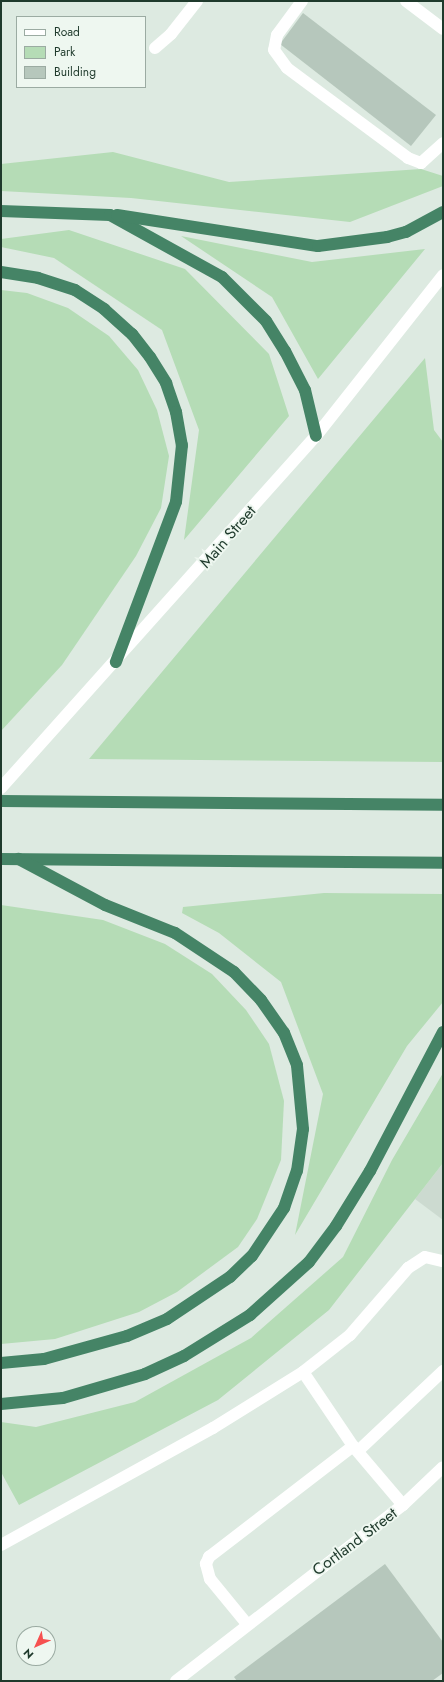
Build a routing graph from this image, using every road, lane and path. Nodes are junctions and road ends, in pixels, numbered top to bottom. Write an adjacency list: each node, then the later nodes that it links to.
1 (197, 1): 5 (main road)
2 (302, 1): 6 (main road)
3 (406, 1): 4 (main road)
4 (443, 30)
5 (155, 48)
6 (443, 143)
7 (1, 211): 9 (highway)
8 (443, 212): 9 (highway)
9 (110, 215): 12 (highway)
10 (1, 272): 13 (highway)
11 (443, 275): 12 (main road, Main Street)
12 (316, 436): 13 (main road, Main Street)
13 (116, 662): 14 (main road, Main Street)
14 (1, 788)
15 (1, 800): 16 (highway)
16 (443, 805)
17 (1, 859): 18 (highway)
18 (19, 859): 19 (highway); 22 (highway)
19 (443, 863)
20 (443, 1032): 25 (highway)
21 (443, 1261): 24 (main road)
22 (1, 1363)
23 (443, 1371): 26 (main road)
24 (303, 1372): 26 (main road, Cortland Street); 29 (main road)
25 (1, 1404)
26 (355, 1449): 28 (main road, Cortland Street); 30 (main road)
27 (443, 1467): 28 (main road)
28 (403, 1505): 30 (main road, Cortland Street)
29 (1, 1545)
30 (246, 1624): 31 (main road, Cortland Street)
31 (176, 1681)

